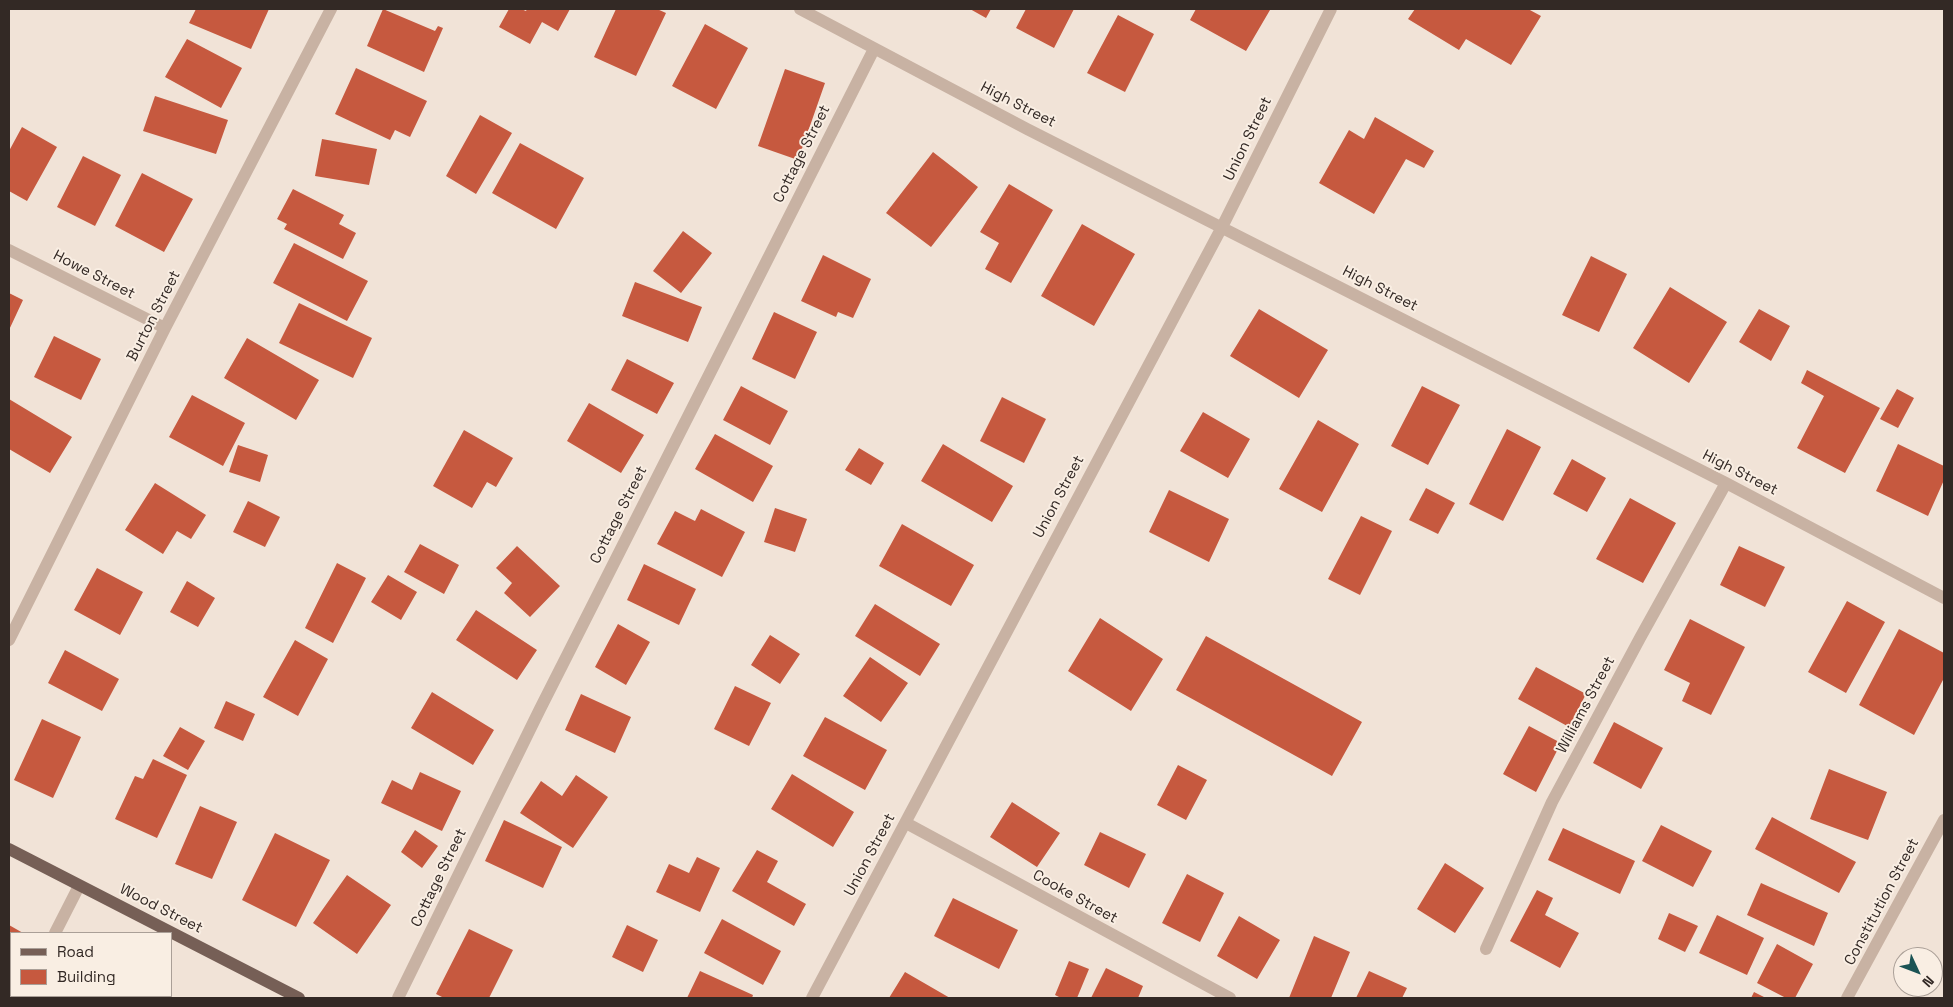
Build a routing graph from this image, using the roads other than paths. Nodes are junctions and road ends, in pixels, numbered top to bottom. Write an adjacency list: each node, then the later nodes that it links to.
1 (331, 9): 7 (street, Burton Street)
2 (800, 9): 4 (street, High Street)
3 (1331, 9): 5 (street, Union Street)
4 (874, 49): 5 (street, High Street); 20 (street, Cottage Street)
5 (1222, 227): 8 (street, High Street); 12 (street, Union Street)
6 (9, 250): 7 (street, Howe Street)
7 (165, 328): 10 (street, Burton Street)
8 (1726, 483): 9 (street, High Street); 18 (street, Williams Street)
9 (1944, 598)
10 (9, 640)
11 (1944, 820): 23 (street, Constitution Street)
12 (906, 823): 21 (street, Union Street); 22 (street, Cooke Street)
13 (9, 849): 14 (main road, Wood Street)
14 (79, 886): 15 (street); 16 (main road, Wood Street)
15 (56, 932)
16 (169, 932)
17 (172, 933): 19 (main road, Wood Street)
18 (1486, 949)
19 (299, 998)
20 (398, 998)
21 (812, 998)
22 (1230, 998)
23 (1847, 998)

